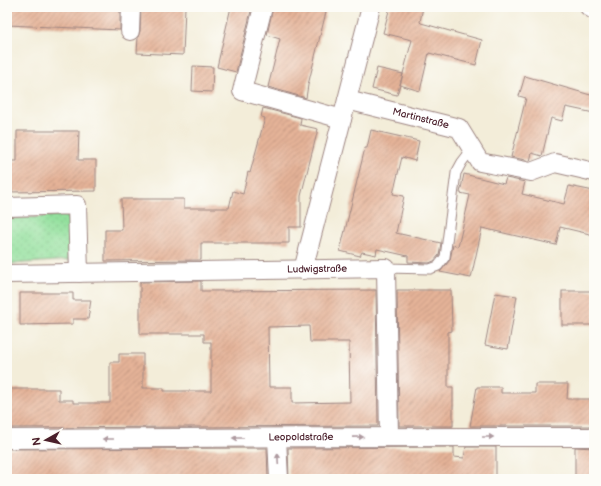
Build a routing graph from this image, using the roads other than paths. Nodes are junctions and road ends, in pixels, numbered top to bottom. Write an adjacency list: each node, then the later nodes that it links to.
1 (131, 7): 6 (street)
2 (263, 7): 8 (street)
3 (371, 7): 7 (street)
4 (589, 7): 5 (street)
5 (594, 10)
6 (130, 31)
7 (348, 100): 8 (street); 9 (street, Martinstraße)
8 (342, 119): 13 (street)
9 (472, 148): 10 (street, Martinstraße); 12 (lane)
10 (594, 172)
11 (7, 206): 14 (street)
12 (386, 268): 13 (street, Ludwigstraße); 16 (street)
13 (303, 270): 14 (street, Ludwigstraße)
14 (79, 273): 15 (street, Ludwigstraße)
15 (7, 274)
16 (389, 436): 17 (street, Leopoldstraße, one-way to 17); 18 (street, Leopoldstraße, one-way to 16)
17 (594, 437)
18 (277, 438): 19 (street, Leopoldstraße, one-way to 19); 20 (street, one-way to 18)
19 (7, 439)
20 (279, 479)

